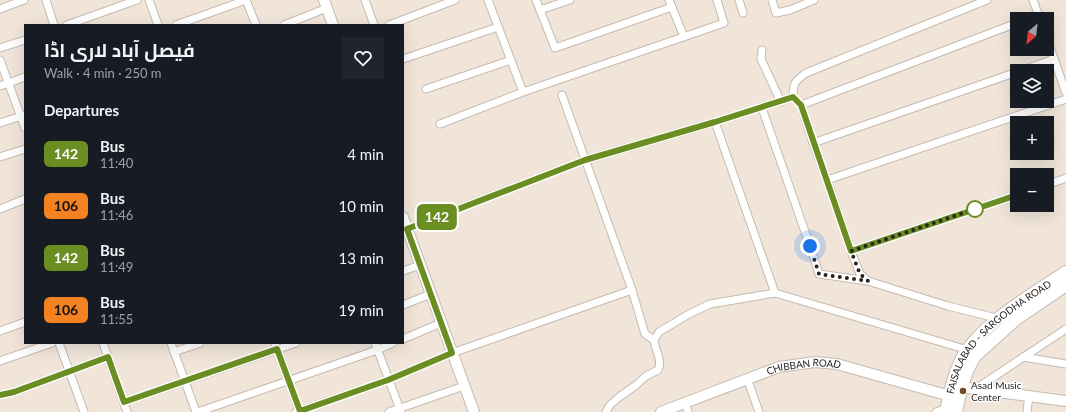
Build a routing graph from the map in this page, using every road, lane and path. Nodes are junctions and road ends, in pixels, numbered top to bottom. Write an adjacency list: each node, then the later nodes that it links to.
1 (24, 0): 19 (street)
2 (46, 0): 23 (street)
3 (137, 0): 24 (street)
4 (149, 0): 25 (street)
5 (246, 0): 26 (street); 27 (street)
6 (365, 0): 30 (street)
7 (455, 0): 31 (street)
8 (488, 0): 33 (street)
9 (536, 0): 20 (street)
10 (570, 0): 20 (street)
11 (717, 0): 34 (street)
12 (739, 0): 22 (street)
13 (772, 0): 14 (street)
14 (814, 0)
15 (988, 0): 52 (street)
16 (1033, 0): 21 (street)
17 (670, 3): 20 (street); 34 (street)
18 (326, 4): 28 (street); 29 (street)
19 (0, 9)
20 (540, 10)
21 (1037, 12)
22 (743, 13)
23 (54, 24)
24 (70, 24)
25 (158, 24)
26 (179, 24)
27 (256, 24)
28 (286, 24)
29 (333, 24)
30 (374, 24)
31 (392, 24)
32 (1010, 26): 55 (street)
33 (498, 27): 39 (street); 42 (street)
34 (684, 37): 49 (street)
35 (24, 40): 36 (street)
36 (0, 48)
37 (762, 50): 54 (street)
38 (1053, 56): 40 (street)
39 (404, 59)
40 (1054, 59): 43 (street); 50 (street)
41 (0, 60): 46 (street)
42 (511, 60): 48 (street); 49 (street)
43 (1040, 64)
44 (1010, 75): 61 (street)
45 (24, 77): 46 (street)
46 (9, 83): 47 (street); 57 (street)
47 (0, 86)
48 (426, 89)
49 (523, 92): 60 (street)
50 (1066, 93)
51 (562, 95): 64 (street)
52 (793, 97): 54 (street); 55 (street)
53 (1066, 99): 66 (street)
54 (781, 102): 56 (street)
55 (801, 105): 61 (street)
56 (762, 108): 58 (street); 76 (street)
57 (23, 116): 59 (street)
58 (715, 122): 64 (street); 79 (street)
59 (0, 123)
60 (440, 124)
61 (813, 142): 66 (street)
62 (24, 149): 63 (street)
63 (0, 157)
64 (585, 160): 71 (street); 78 (street)
65 (1066, 178): 67 (street)
66 (827, 180): 72 (street)
67 (1054, 182)
68 (1010, 197): 72 (street)
69 (24, 199): 70 (street)
70 (0, 209)
71 (405, 230): 73 (street)
72 (851, 251): 76 (street)
73 (420, 265): 74 (street); 80 (street)
74 (404, 271)
75 (1066, 272): 82 (main road, FAISALABAD - SARGODHA ROAD)
76 (868, 281): 82 (street)
77 (1066, 285): 85 (main road, FAISALABAD - SARGODHA ROAD)
78 (632, 290): 89 (street); 101 (street)
79 (775, 292): 89 (street); 99 (street)
80 (431, 294): 81 (street); 84 (street)
81 (404, 305)
82 (999, 319): 85 (street); 99 (main road, FAISALABAD - SARGODHA ROAD)
83 (24, 322): 86 (street)
84 (441, 322): 88 (street); 101 (street)
85 (1012, 323): 112 (main road, FAISALABAD - SARGODHA ROAD)
86 (0, 331)
87 (1065, 331): 103 (street)
88 (404, 339)
89 (654, 340): 128 (street)
90 (49, 344): 104 (street)
91 (59, 344): 106 (street)
92 (103, 344): 102 (street)
93 (171, 344): 100 (street)
94 (197, 344): 100 (street)
95 (289, 344): 97 (street)
96 (387, 344): 98 (street)
97 (276, 346): 108 (street); 110 (street)
98 (376, 346): 108 (street); 109 (street)
99 (968, 350): 115 (main road, FAISALABAD - SARGODHA ROAD)
100 (174, 352): 110 (street)
101 (452, 353): 109 (street); 111 (street)
102 (108, 357): 106 (street); 118 (street)
103 (1023, 357): 105 (street); 113 (street)
104 (0, 361)
105 (1066, 364)
106 (69, 371): 114 (street); 122 (street)
107 (747, 378): 115 (street, CHIBBAN ROAD); 119 (street, CHIBBAN ROAD); 131 (street)
108 (289, 380): 124 (street); 125 (street)
109 (388, 380): 120 (street); 125 (street)
110 (185, 381): 118 (street); 124 (street)
111 (464, 386): 120 (street); 127 (street)
112 (961, 386): 113 (street); 121 (main road, FAISALABAD - SARGODHA ROAD)
113 (978, 388): 116 (street)
114 (0, 395)
115 (950, 396): 121 (main road, FAISALABAD - SARGODHA ROAD)
116 (1029, 396): 117 (street); 132 (street)
117 (1066, 401)
118 (124, 402): 123 (street)
119 (685, 402): 129 (street, CHIBBAN ROAD); 130 (street)
120 (401, 410): 126 (street)
121 (946, 411)
122 (84, 412)
123 (128, 412)
124 (197, 412)
125 (299, 412)
126 (389, 412)
127 (474, 412)
128 (606, 412)
129 (661, 412)
130 (688, 412)
131 (760, 412)
132 (1027, 412)

